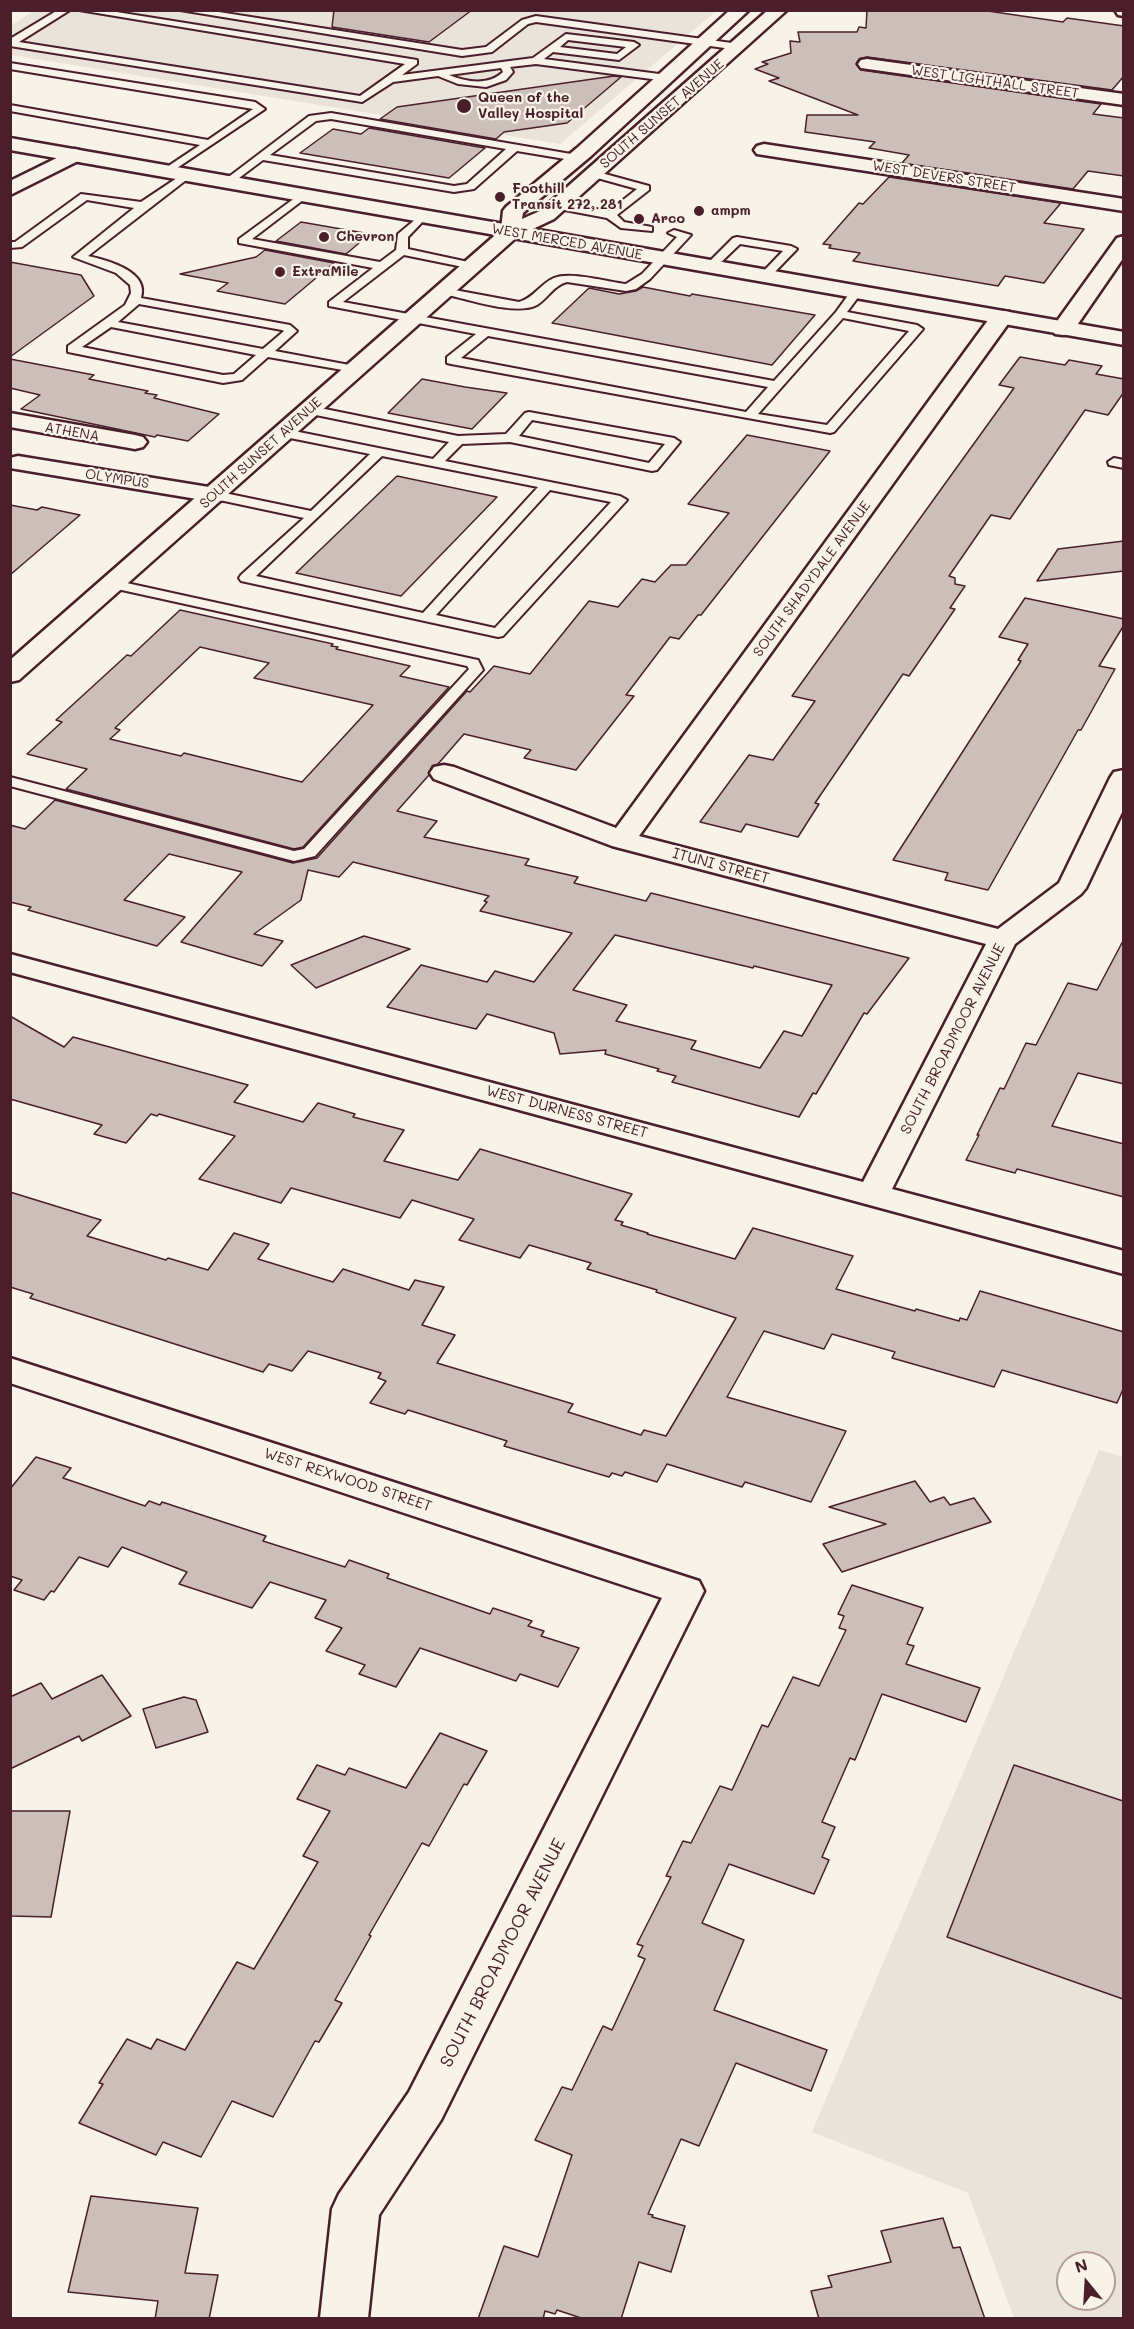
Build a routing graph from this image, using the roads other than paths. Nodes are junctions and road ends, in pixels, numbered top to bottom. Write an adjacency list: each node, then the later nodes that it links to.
1 (66, 10): 7 (lane)
2 (83, 10): 16 (lane)
3 (184, 10): 6 (lane)
4 (741, 10): 6 (street, SOUTH SUNSET AVENUE)
5 (779, 10): 8 (street, SOUTH SUNSET AVENUE)
6 (706, 42): 8 (lane); 15 (street, SOUTH SUNSET AVENUE)
7 (10, 43): 16 (lane)
8 (739, 46): 27 (street, SOUTH SUNSET AVENUE)
9 (552, 49): 9 (lane); 10 (lane)
10 (536, 61): 12 (lane); 15 (lane)
11 (867, 64): 17 (street, WEST LIGHTHALL STREET)
12 (504, 65): 14 (lane); 14 (lane)
13 (10, 66): 19 (lane)
14 (438, 74): 16 (lane)
15 (667, 78): 25 (street, SOUTH SUNSET AVENUE)
16 (388, 80)
17 (1124, 100)
18 (10, 108): 19 (lane)
19 (209, 143): 26 (lane)
20 (10, 144): 23 (street, WEST MERCED AVENUE)
21 (514, 147): 24 (lane); 24 (lane); 25 (lane)
22 (764, 150): 31 (street, WEST DEVERS STREET)
23 (75, 155): 26 (street, WEST MERCED AVENUE); 29 (street)
24 (261, 157): 28 (lane)
25 (577, 158): 37 (street, SOUTH SUNSET AVENUE)
26 (177, 173): 28 (street, WEST MERCED AVENUE); 32 (lane)
27 (594, 174): 33 (street, SOUTH SUNSET AVENUE); 34 (lane)
28 (227, 182): 30 (street, WEST MERCED AVENUE)
29 (10, 189)
30 (303, 195): 35 (street, WEST MERCED AVENUE); 43 (lane)
31 (1124, 205)
32 (143, 206): 40 (lane); 49 (lane)
33 (558, 206): 34 (lane); 37 (street, SOUTH SUNSET AVENUE)
34 (611, 215): 36 (lane)
35 (423, 216): 37 (street, WEST MERCED AVENUE); 41 (lane)
36 (648, 229)
37 (511, 232): 42 (street, WEST MERCED AVENUE); 44 (street, SOUTH SUNSET AVENUE)
38 (674, 233): 42 (lane)
39 (1124, 242): 54 (street)
40 (10, 245)
41 (402, 251): 43 (lane); 44 (lane)
42 (662, 258): 45 (street, WEST MERCED AVENUE); 47 (lane)
43 (382, 266): 52 (lane)
44 (473, 266): 47 (street, SOUTH SUNSET AVENUE)
45 (710, 267): 46 (street, WEST MERCED AVENUE); 46 (lane)
46 (765, 276): 48 (street, WEST MERCED AVENUE)
47 (444, 291): 52 (street, SOUTH SUNSET AVENUE)
48 (856, 292): 50 (lane); 51 (street, WEST MERCED AVENUE)
49 (134, 300): 53 (lane); 57 (lane)
50 (840, 314): 59 (lane); 61 (lane)
51 (1002, 317): 54 (street, WEST MERCED AVENUE); 80 (street, SOUTH SHADYDALE AVENUE)
52 (412, 320): 55 (lane); 58 (street, SOUTH SUNSET AVENUE)
53 (108, 323): 57 (lane); 57 (lane)
54 (1063, 329): 56 (street, WEST MERCED AVENUE)
55 (484, 333): 59 (lane); 61 (lane)
56 (1124, 339)
57 (267, 353): 58 (lane)
58 (356, 370): 60 (street, SOUTH SUNSET AVENUE)
59 (777, 385): 61 (lane)
60 (310, 410): 64 (street, SOUTH SUNSET AVENUE); 66 (lane)
61 (748, 416)
62 (10, 420): 63 (street, ATHENA)
63 (58, 430): 67 (street, ATHENA); 70 (street)
64 (284, 433): 68 (lane); 72 (street, SOUTH SUNSET AVENUE)
65 (510, 438): 65 (lane); 66 (lane)
66 (458, 440): 69 (lane)
67 (135, 442)
68 (379, 452): 69 (lane); 73 (lane)
69 (436, 464): 71 (lane)
70 (14, 466): 72 (street, OLYMPUS)
71 (547, 485): 75 (lane); 75 (lane)
72 (215, 495): 73 (lane); 74 (street, SOUTH SUNSET AVENUE)
73 (314, 516): 75 (lane)
74 (113, 584): 76 (street, SOUTH SUNSET AVENUE); 79 (lane)
75 (427, 617)
76 (10, 674)
77 (444, 773): 80 (street, ITUNI STREET)
78 (1124, 778): 81 (street, SOUTH BROADMOOR AVENUE)
79 (10, 781)
80 (622, 840): 81 (street, ITUNI STREET)
81 (1003, 939): 83 (street, SOUTH BROADMOOR AVENUE)
82 (10, 963): 83 (street, WEST DURNESS STREET)
83 (873, 1194): 84 (street, WEST DURNESS STREET)
84 (1124, 1263)
85 (10, 1370): 86 (street, WEST REXWOOD STREET)
86 (686, 1591): 87 (street, SOUTH BROADMOOR AVENUE)
87 (345, 2319)

